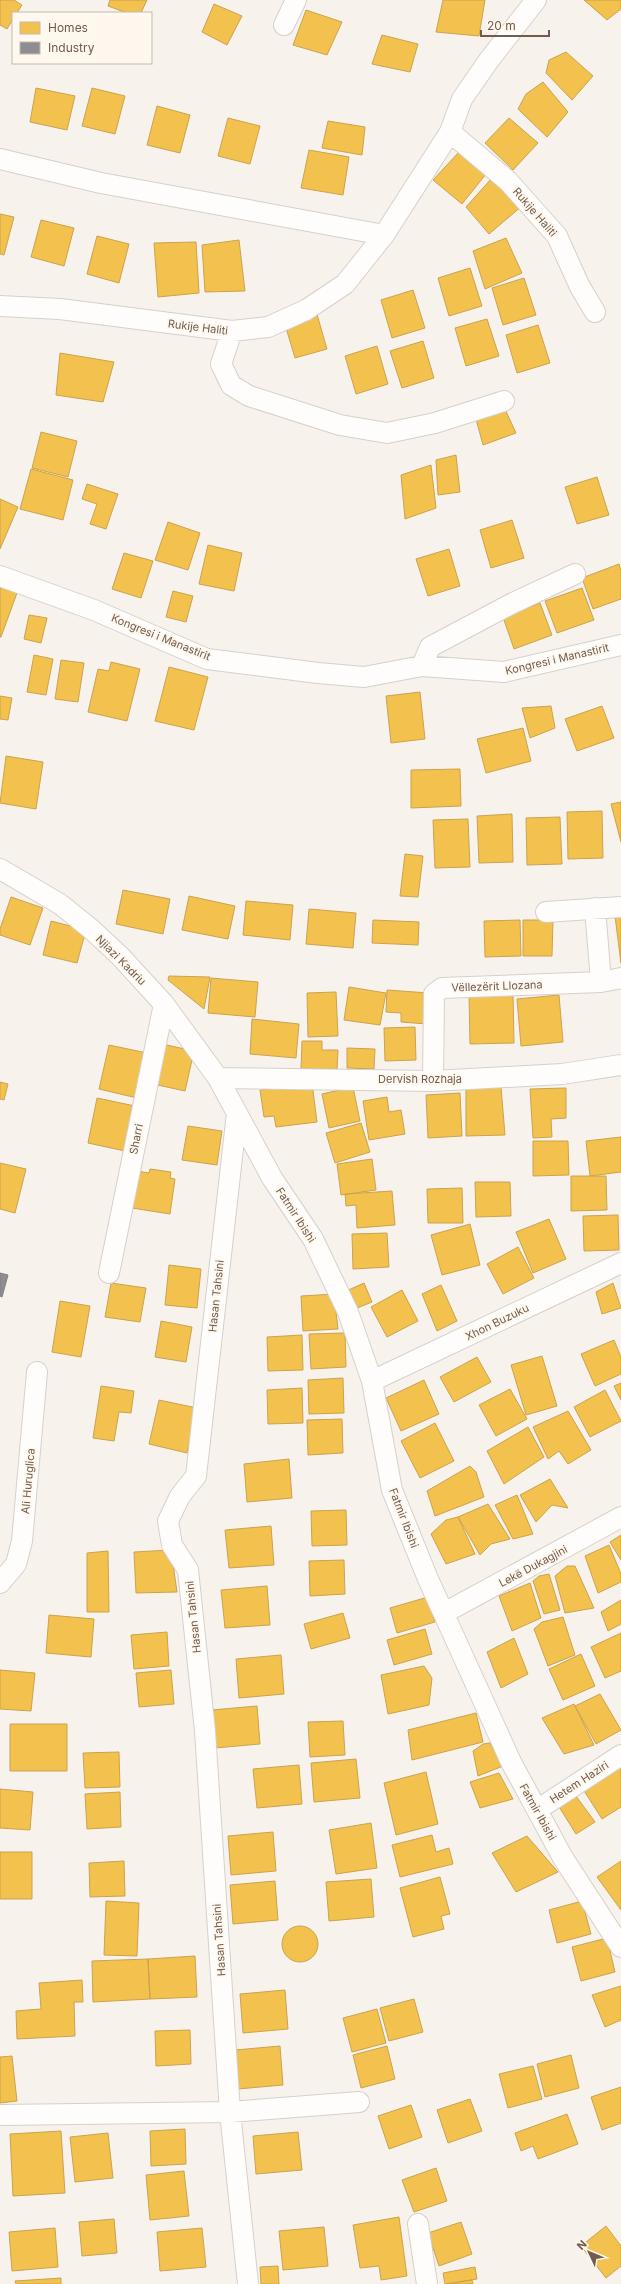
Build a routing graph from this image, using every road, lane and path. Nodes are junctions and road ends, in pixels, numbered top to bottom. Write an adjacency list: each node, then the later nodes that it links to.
1 (296, 0): 3 (street)
2 (536, 0): 4 (street, Rukije Haliti)
3 (284, 25)
4 (450, 132): 6 (street, Rukije Haliti); 8 (street, Rukije Haliti)
5 (0, 158): 6 (street)
6 (384, 235): 9 (street, Rukije Haliti)
7 (0, 306): 9 (street, Rukije Haliti)
8 (595, 312)
9 (232, 331): 10 (street)
10 (504, 401)
11 (575, 574): 14 (street)
12 (0, 576): 14 (street, Kongresi i Manastirit)
13 (621, 645): 14 (street, Kongresi i Manastirit)
14 (422, 666)
15 (1, 875): 21 (street, Njiazi Kadriu)
16 (621, 907): 17 (street)
17 (595, 908): 18 (street); 20 (street)
18 (546, 912)
19 (621, 978): 20 (street, Vëllezërit Llozana)
20 (601, 982): 24 (street, Vëllezërit Llozana)
21 (164, 1004): 23 (street, Njiazi Kadriu); 27 (street, Sharri)
22 (621, 1065): 24 (street, Dervish Rozhaja)
23 (218, 1078): 24 (street, Dervish Rozhaja); 25 (street, Fatmir Ibishi)
24 (433, 1081)
25 (236, 1113): 29 (street, Fatmir Ibishi); 37 (street, Hasan Tahsini)
26 (621, 1263): 29 (street, Xhon Buzuku)
27 (109, 1273)
28 (37, 1372): 31 (street, Ali Huruglica)
29 (372, 1381): 32 (street, Fatmir Ibishi)
30 (621, 1517): 32 (street, Lekë Dukagjini)
31 (0, 1583)
32 (444, 1613): 34 (street, Fatmir Ibishi)
33 (621, 1755): 34 (street, Hetem Haziri)
34 (537, 1810): 35 (street, Fatmir Ibishi)
35 (621, 1947)
36 (359, 2102): 37 (street)
37 (230, 2112): 38 (street); 40 (street, Hasan Tahsini)
38 (0, 2115)
39 (418, 2224): 41 (street)
40 (248, 2284)
41 (427, 2284)

